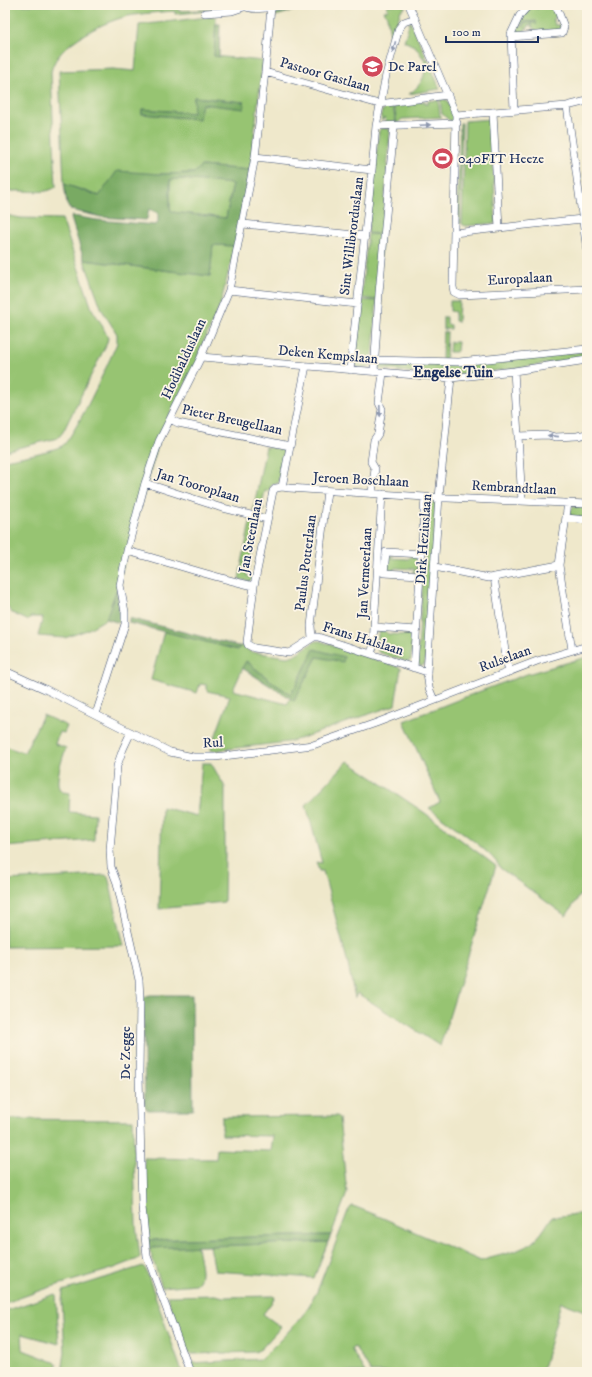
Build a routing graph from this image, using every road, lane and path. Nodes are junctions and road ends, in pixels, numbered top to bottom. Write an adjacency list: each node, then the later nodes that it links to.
1 (286, 5): 6 (street)
2 (409, 5): 8 (street)
3 (529, 5): 9 (street)
4 (553, 5): 9 (street)
5 (242, 6): 6 (street); 7 (street)
6 (271, 7): 10 (street, Hodibalduslaan)
7 (205, 13)
8 (414, 18): 11 (street); 13 (street, Sint Willibrorduslaan, one-way to 13)
9 (510, 37): 15 (street)
10 (266, 72): 13 (street, Pastoor Gastlaan); 21 (street, Hodibalduslaan)
11 (448, 95): 13 (street, Pastoor Gastlaan); 17 (street)
12 (587, 101): 14 (street)
13 (379, 104): 19 (street, Sint Willibrorduslaan)
14 (567, 106): 15 (street); 23 (street)
15 (514, 110): 16 (street)
16 (493, 112): 17 (street); 25 (street)
17 (456, 115): 18 (street)
18 (457, 123): 20 (street, one-way to 18); 26 (street)
19 (376, 126): 20 (street); 22 (street, Sint Willibrorduslaan)
20 (394, 126): 34 (street)
21 (255, 157): 22 (street); 24 (street, Hodibalduslaan)
22 (372, 170): 27 (street, Sint Willibrorduslaan)
23 (582, 219): 25 (street); 28 (street)
24 (243, 224): 27 (street); 30 (street, Hodibalduslaan)
25 (499, 228): 26 (street)
26 (454, 233): 29 (street, Europalaan)
27 (365, 236): 31 (street, Sint Willibrorduslaan)
28 (587, 251)
29 (587, 289)
30 (229, 290): 31 (street); 33 (street, Hodibalduslaan)
31 (357, 304): 37 (street, Sint Willibrorduslaan)
32 (587, 349): 34 (street, Deken Kempslaan)
33 (201, 357): 36 (street, Deken Kempslaan); 42 (street, Hodibalduslaan)
34 (374, 360): 39 (street)
35 (587, 360): 38 (street, Deken Kempslaan)
36 (306, 366): 37 (street, Deken Kempslaan); 45 (street, Jan Steenlaan)
37 (350, 370): 39 (street, Deken Kempslaan)
38 (514, 371): 41 (street, Deken Kempslaan); 44 (street)
39 (374, 372): 40 (street, Deken Kempslaan)
40 (383, 373): 41 (street, Deken Kempslaan); 49 (street, one-way to 49)
41 (452, 378): 52 (street, Dirk Heziuslaan)
42 (170, 419): 45 (street, Pieter Breugellaan); 46 (street, Hodibalduslaan)
43 (587, 434): 44 (street, one-way to 44)
44 (518, 436): 53 (street)
45 (290, 446): 47 (street, Jan Steenlaan)
46 (146, 483): 57 (street, Jan Tooroplaan); 59 (street, Hodibalduslaan)
47 (282, 486): 48 (street, Jeroen Boschlaan); 57 (street, Jan Steenlaan)
48 (328, 491): 49 (street, Jeroen Boschlaan); 68 (street, Paulus Potterlaan)
49 (372, 494): 50 (street, Jeroen Boschlaan)
50 (382, 494): 51 (street, Jeroen Boschlaan); 66 (street, Jan Vermeerlaan)
51 (425, 497): 52 (street, Jeroen Boschlaan); 60 (street, Dirk Heziuslaan)
52 (439, 498): 53 (street, Rembrandtlaan); 62 (street, Dirk Heziuslaan)
53 (522, 501): 54 (street, Rembrandtlaan)
54 (568, 503): 55 (street, Rembrandtlaan); 56 (street)
55 (587, 504)
56 (566, 518): 58 (street); 61 (street)
57 (267, 519): 65 (street, Jan Steenlaan)
58 (587, 520)
59 (127, 551): 65 (street); 78 (street, Hodibalduslaan)
60 (422, 554): 63 (street, Dirk Heziuslaan); 63 (street, Dirk Heziuslaan)
61 (559, 564): 64 (street); 71 (street)
62 (435, 567): 64 (street); 75 (street, Dirk Heziuslaan)
63 (420, 575): 67 (street, Dirk Heziuslaan)
64 (494, 577): 76 (street)
65 (254, 586): 69 (street, Jan Steenlaan)
66 (374, 627): 67 (street); 72 (street, Jan Vermeerlaan)
67 (417, 630): 73 (street, Dirk Heziuslaan)
68 (312, 638): 69 (street, Frans Halslaan); 72 (street, Frans Halslaan)
69 (248, 645)
70 (587, 646): 71 (street, Rulselaan)
71 (572, 650): 76 (street, Rulselaan)
72 (371, 654): 73 (street, Frans Halslaan)
73 (414, 668): 75 (street, Frans Halslaan)
74 (5, 671): 78 (street, Rul)
75 (427, 672): 77 (street, Dirk Heziuslaan)
76 (510, 672): 77 (street, Rulselaan)
77 (434, 700): 79 (street, Rul)
78 (96, 714): 79 (street, Rul)
79 (131, 732): 80 (street, De Zegge)
80 (190, 1372)

